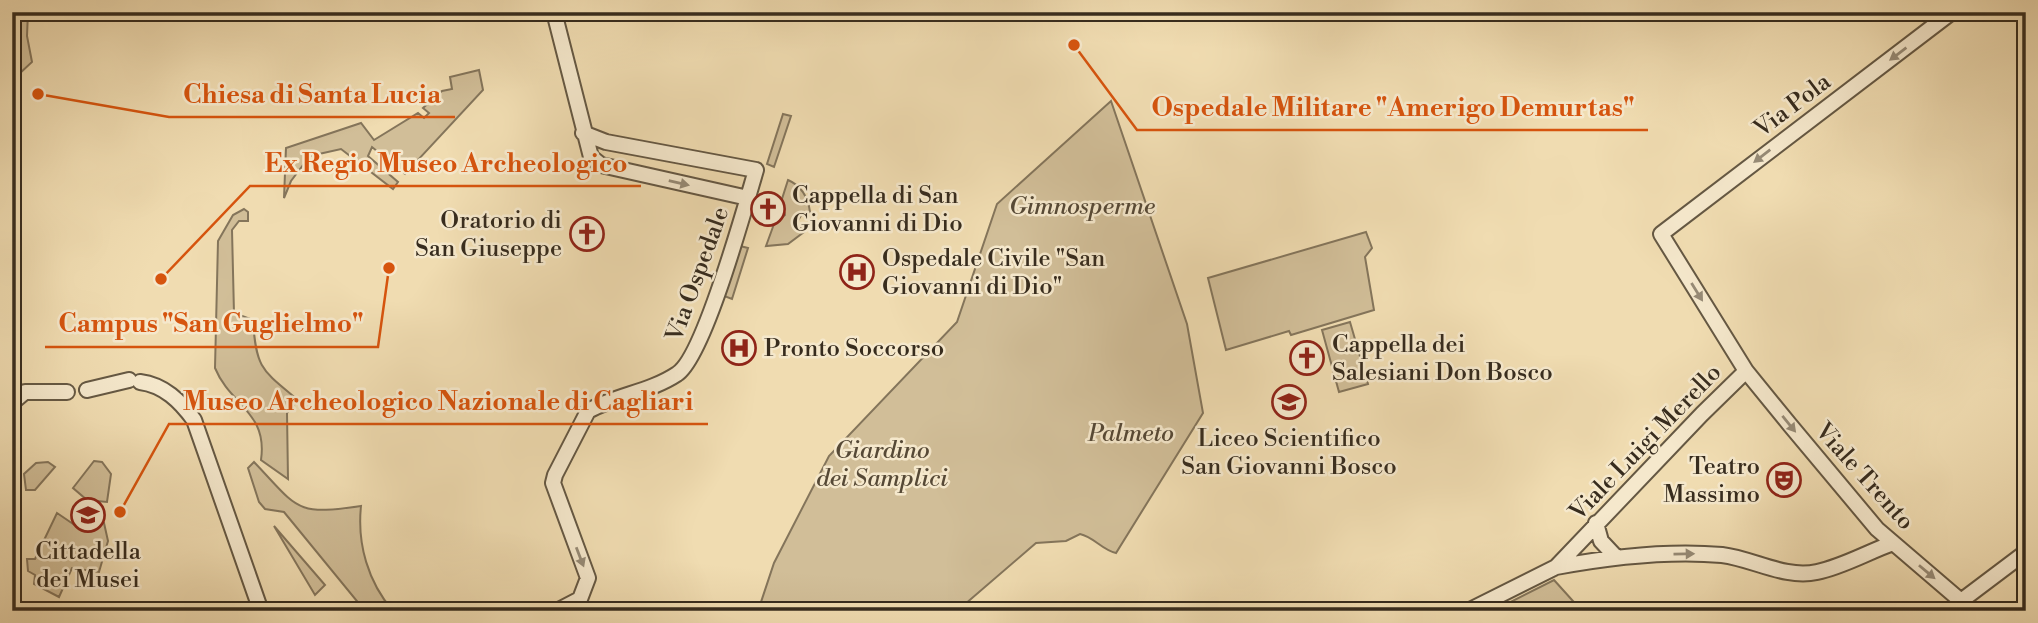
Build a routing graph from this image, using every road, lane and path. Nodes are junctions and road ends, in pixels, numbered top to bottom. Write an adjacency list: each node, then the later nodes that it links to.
1 (554, 12): 3 (street)
2 (1952, 12): 5 (street, Via Pola, one-way to 5)
3 (583, 133): 4 (street, one-way to 4); 4 (street, Via Ospedale)
4 (748, 198): 18 (street, Via Ospedale, one-way to 18)
5 (1661, 234): 6 (street, Viale Trento, one-way to 6)
6 (1746, 372): 10 (street, Viale Luigi Merello); 11 (street, Viale Trento, one-way to 11)
7 (87, 390): 17 (street)
8 (67, 392): 9 (street)
9 (12, 403)
10 (1596, 523): 12 (street, Viale Luigi Merello); 14 (street)
11 (1893, 543): 13 (street, Viale Trento, one-way to 13); 14 (street, one-way to 11)
12 (1577, 544): 15 (street, Viale Luigi Merello); 16 (street, Viale Luigi Merello)
13 (2026, 552)
14 (1616, 557): 15 (street)
15 (1587, 561): 16 (street)
16 (1556, 567): 19 (street, Viale Luigi Merello)
17 (261, 611)
18 (557, 611)
19 (1468, 611)

